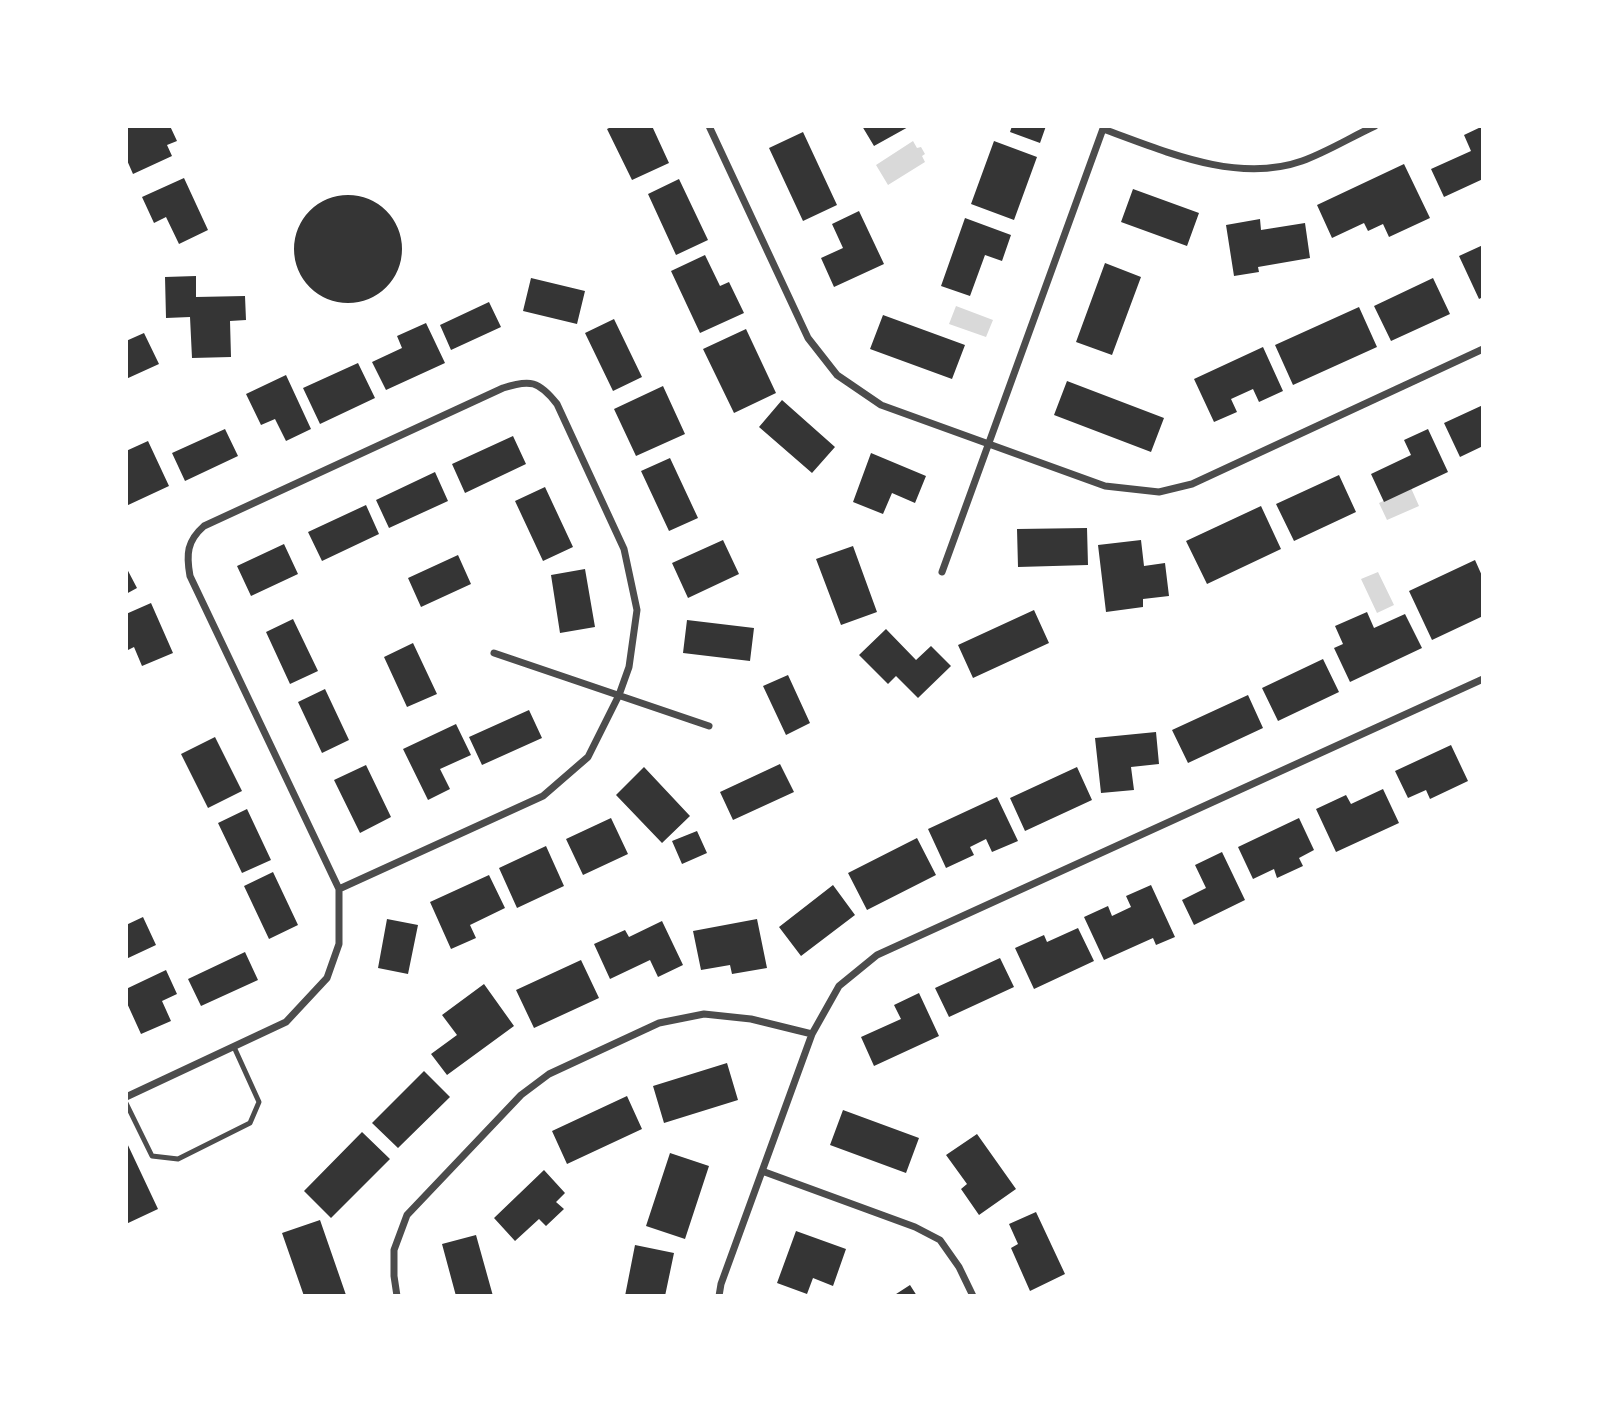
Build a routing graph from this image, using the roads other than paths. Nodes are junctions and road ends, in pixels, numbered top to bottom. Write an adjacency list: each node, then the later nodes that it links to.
1 (709, 126): 5 (street)
2 (1375, 126): 3 (street)
3 (1104, 128): 5 (street)
4 (1483, 349): 5 (street)
5 (989, 444): 6 (street)
6 (942, 572)
7 (494, 653): 9 (street)
8 (1483, 679): 12 (street)
9 (619, 695): 10 (street); 11 (street); 11 (street)
10 (709, 726)
11 (339, 889): 13 (street)
12 (812, 1034): 16 (street); 17 (street)
13 (234, 1047): 14 (street); 15 (lane)
14 (126, 1097)
15 (126, 1103)
16 (762, 1171): 18 (street); 19 (street)
17 (397, 1296)
18 (719, 1296)
19 (973, 1296)

